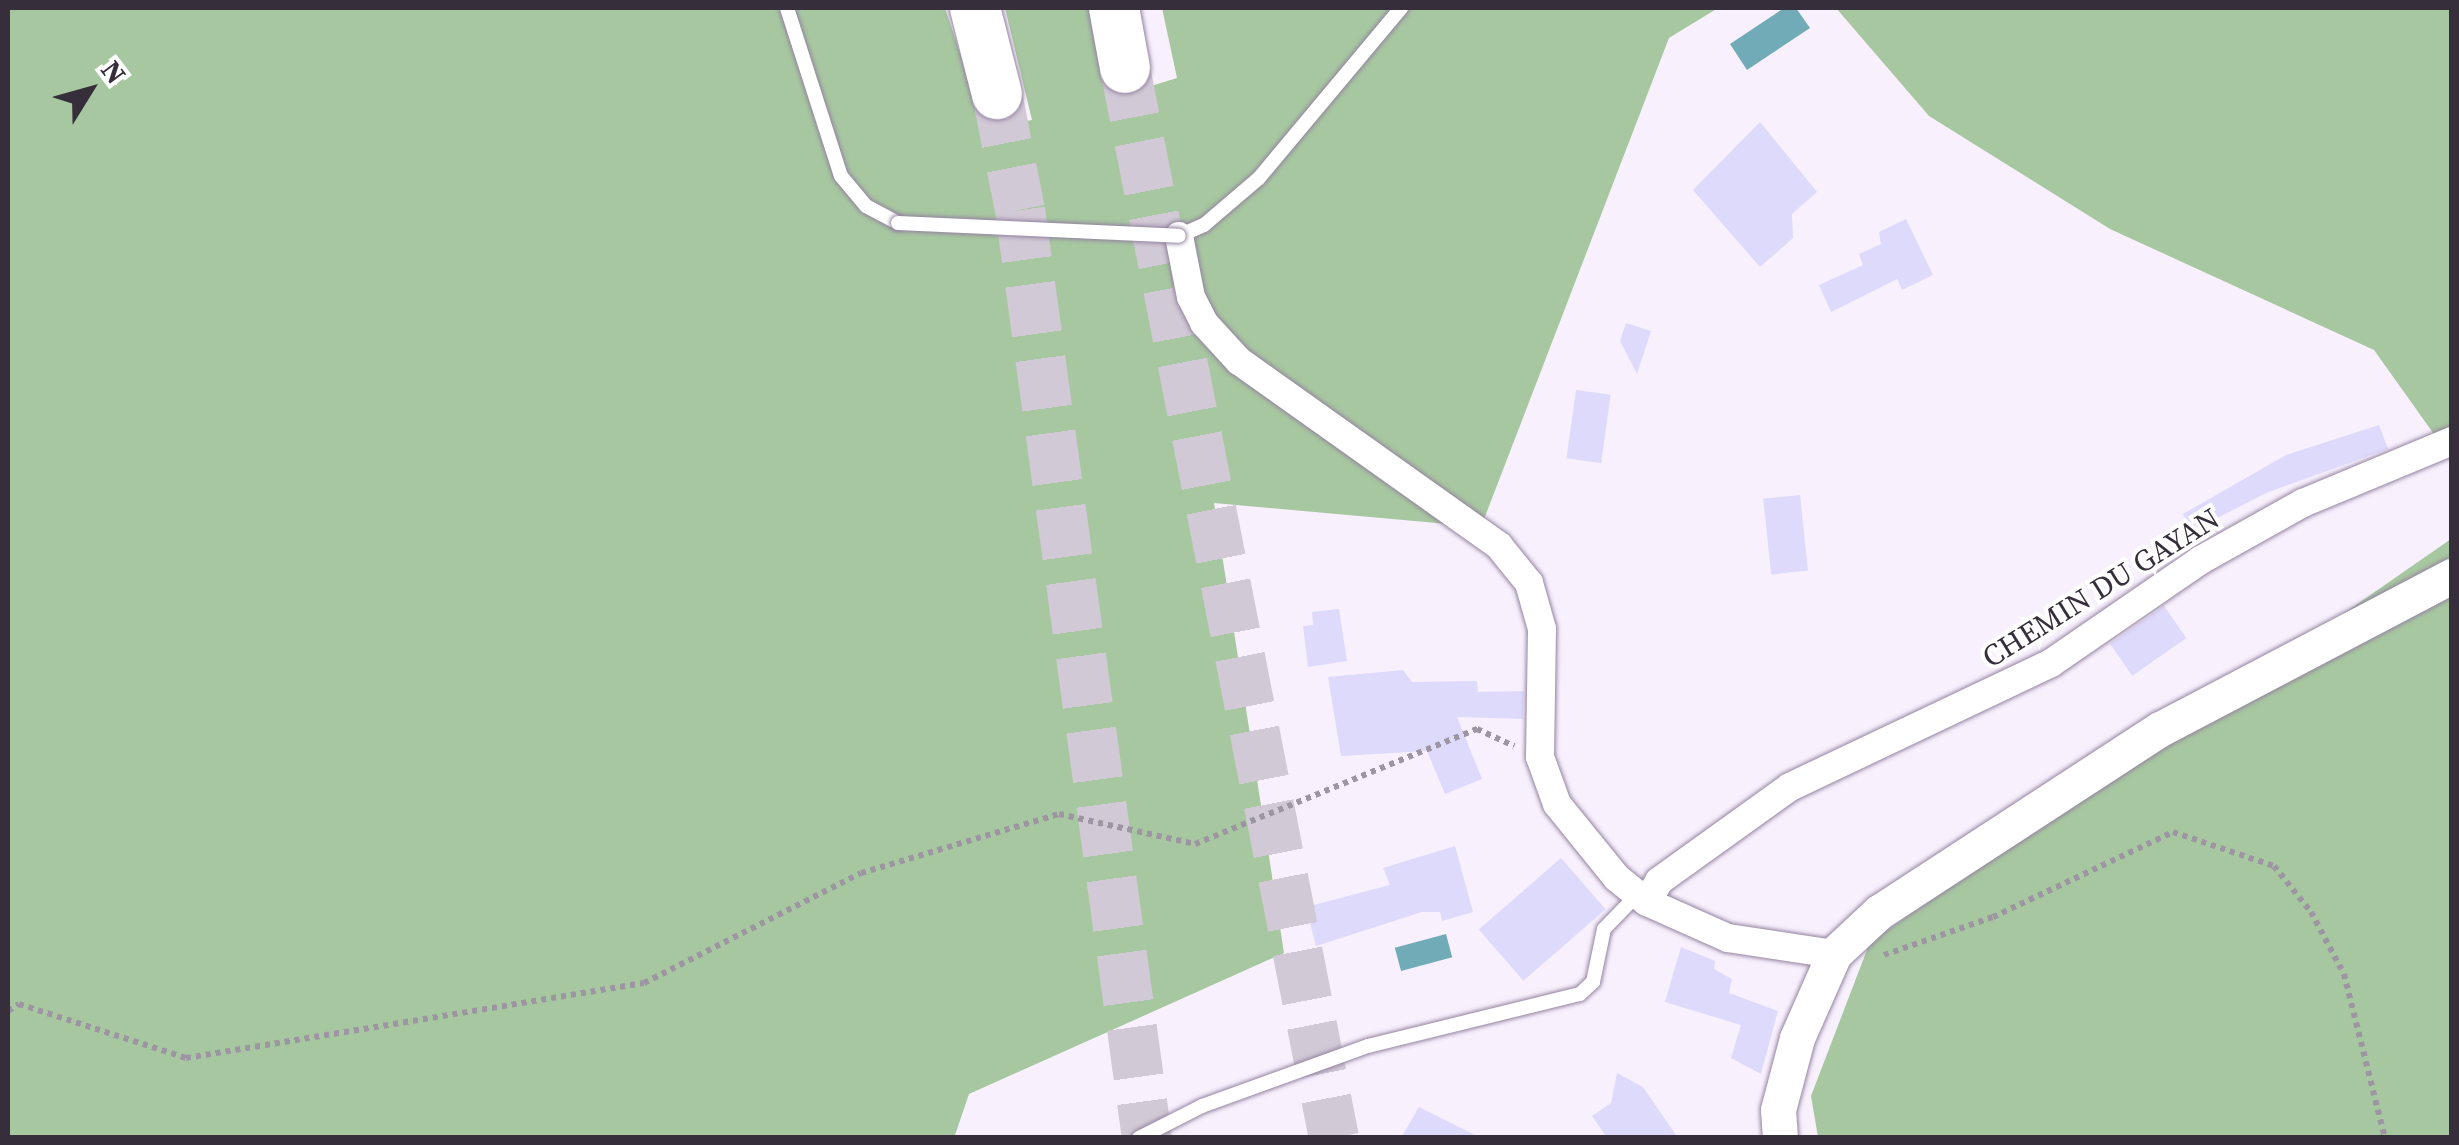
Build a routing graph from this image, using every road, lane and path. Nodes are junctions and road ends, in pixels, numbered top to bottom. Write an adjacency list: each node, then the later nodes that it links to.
1 (787, 8): 7 (lane, bridge)
2 (976, 8): 6 (highway)
3 (1114, 8): 5 (highway)
4 (1401, 8): 7 (lane)
5 (1125, 68)
6 (997, 94)
7 (1179, 236): 10 (street)
8 (2452, 441): 11 (street, CHEMIN DU GAYAN)
9 (2452, 576): 12 (street)
10 (1540, 758): 11 (street); 13 (path)
11 (1642, 899): 12 (street); 14 (lane)
12 (1834, 954): 15 (street); 16 (path)
13 (8, 1011)
14 (1138, 1138)
15 (1780, 1138)
16 (2386, 1138)

